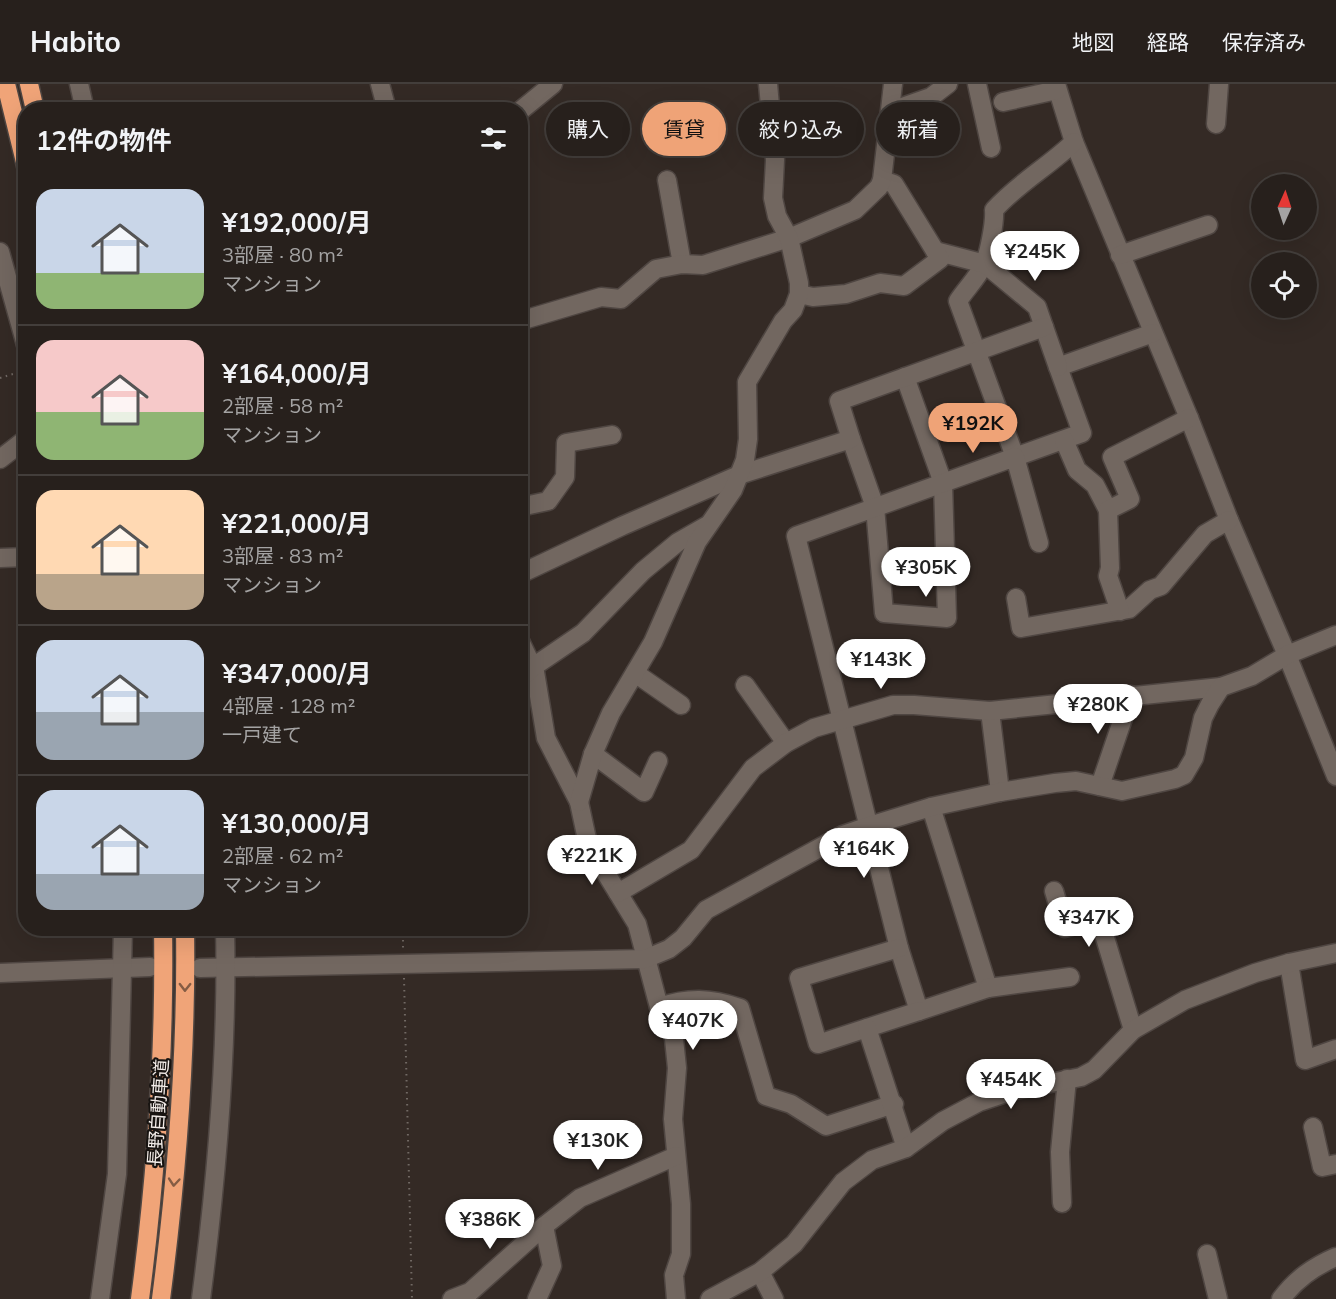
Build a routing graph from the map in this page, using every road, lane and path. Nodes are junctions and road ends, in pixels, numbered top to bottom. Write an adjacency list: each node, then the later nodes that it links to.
1 (6, 84): 20 (highway)
2 (29, 84): 12 (highway)
3 (79, 84): 13 (street)
4 (380, 84): 14 (street)
5 (553, 84): 18 (street)
6 (768, 84): 27 (street)
7 (893, 84): 15 (street)
8 (948, 84): 16 (street)
9 (977, 84): 22 (street)
10 (1219, 84): 19 (street)
11 (1057, 87): 17 (street); 21 (street)
12 (33, 102)
13 (83, 102)
14 (385, 102)
15 (892, 102)
16 (917, 102)
17 (1003, 102)
18 (528, 104)
19 (1216, 124)
20 (18, 133)
21 (1074, 142): 30 (street); 32 (street)
22 (991, 148)
23 (885, 156): 25 (street)
24 (667, 180): 31 (street)
25 (882, 180): 27 (street); 28 (street)
26 (1208, 225): 30 (street)
27 (789, 238): 31 (street); 34 (street)
28 (935, 250): 32 (street); 34 (street)
29 (0, 252): 33 (street)
30 (1120, 255): 38 (street)
31 (682, 264): 35 (street)
32 (985, 264): 37 (street); 39 (street)
33 (5, 289): 36 (street)
34 (799, 294): 51 (street)
35 (528, 319)
36 (18, 324)
37 (1044, 327): 39 (street); 40 (street)
38 (1153, 333): 40 (street); 44 (street)
39 (976, 352): 42 (street); 49 (street)
40 (1058, 367): 47 (street)
41 (18, 372): 43 (path)
42 (905, 377): 46 (street); 52 (street)
43 (0, 378)
44 (1189, 418): 55 (street); 56 (street)
45 (612, 435): 53 (street)
46 (851, 439): 51 (street); 54 (street)
47 (1064, 440): 49 (street); 55 (street)
48 (18, 445): 50 (street)
49 (1015, 458): 52 (street); 58 (street)
50 (0, 459)
51 (739, 475): 57 (street); 61 (street)
52 (943, 483): 54 (street); 54 (street)
53 (528, 505)
54 (875, 507): 74 (street)
55 (1108, 510): 63 (street)
56 (1229, 520): 63 (street); 65 (street)
57 (710, 524): 66 (street); 67 (street)
58 (1039, 543)
59 (18, 557): 60 (street)
60 (0, 558)
61 (528, 570)
62 (1016, 598): 63 (street)
63 (1120, 611)
64 (1336, 635): 65 (street)
65 (1287, 656): 70 (street); 78 (street)
66 (528, 672)
67 (635, 673): 72 (street); 76 (street)
68 (528, 676): 81 (street)
69 (745, 685): 75 (street)
70 (1221, 687): 71 (street); 79 (street)
71 (1131, 695): 73 (street); 79 (street)
72 (681, 705)
73 (990, 711): 74 (street); 80 (street)
74 (841, 720): 75 (street); 83 (street)
75 (786, 743): 85 (street)
76 (593, 754): 77 (street); 81 (street)
77 (658, 761)
78 (1336, 776)
79 (1100, 786): 80 (street)
80 (1000, 792): 82 (street)
81 (579, 802): 85 (street)
82 (931, 807): 83 (street); 102 (street)
83 (869, 826): 91 (street); 93 (street)
84 (1054, 891): 106 (street)
85 (618, 893): 93 (street)
86 (123, 936): 96 (street)
87 (163, 936): 120 (highway, 長野自動車道)
88 (185, 936): 121 (highway, 長野自動車道, one-way to 121)
89 (225, 936): 98 (street)
90 (403, 936): 95 (path)
91 (899, 948): 104 (street); 105 (street)
92 (1336, 953): 94 (street)
93 (645, 959): 95 (street); 103 (street)
94 (1288, 963): 106 (street); 107 (street)
95 (403, 964): 98 (street); 123 (path)
96 (124, 967): 97 (street); 100 (street); 119 (street)
97 (150, 967)
98 (226, 967): 99 (street); 122 (street)
99 (200, 968)
100 (0, 972)
101 (1070, 977): 102 (street)
102 (988, 988): 104 (street)
103 (659, 1007): 109 (street); 112 (street)
104 (919, 1011): 105 (street)
105 (867, 1028): 109 (street)
106 (1133, 1030): 108 (street)
107 (1336, 1049)
108 (1067, 1079): 111 (street); 114 (street)
109 (894, 1104): 111 (street)
110 (1313, 1127): 113 (street)
111 (906, 1148): 118 (street)
112 (676, 1156): 115 (street); 126 (street)
113 (1336, 1164)
114 (1062, 1203)
115 (544, 1226): 124 (street); 125 (street)
116 (1207, 1254): 129 (street)
117 (1336, 1257): 130 (street)
118 (760, 1272): 127 (street); 128 (street)
119 (100, 1299)
120 (140, 1299)
121 (161, 1299)
122 (201, 1299)
123 (412, 1299)
124 (452, 1299)
125 (537, 1299)
126 (676, 1299)
127 (710, 1299)
128 (774, 1299)
129 (1218, 1299)
130 (1281, 1299)

